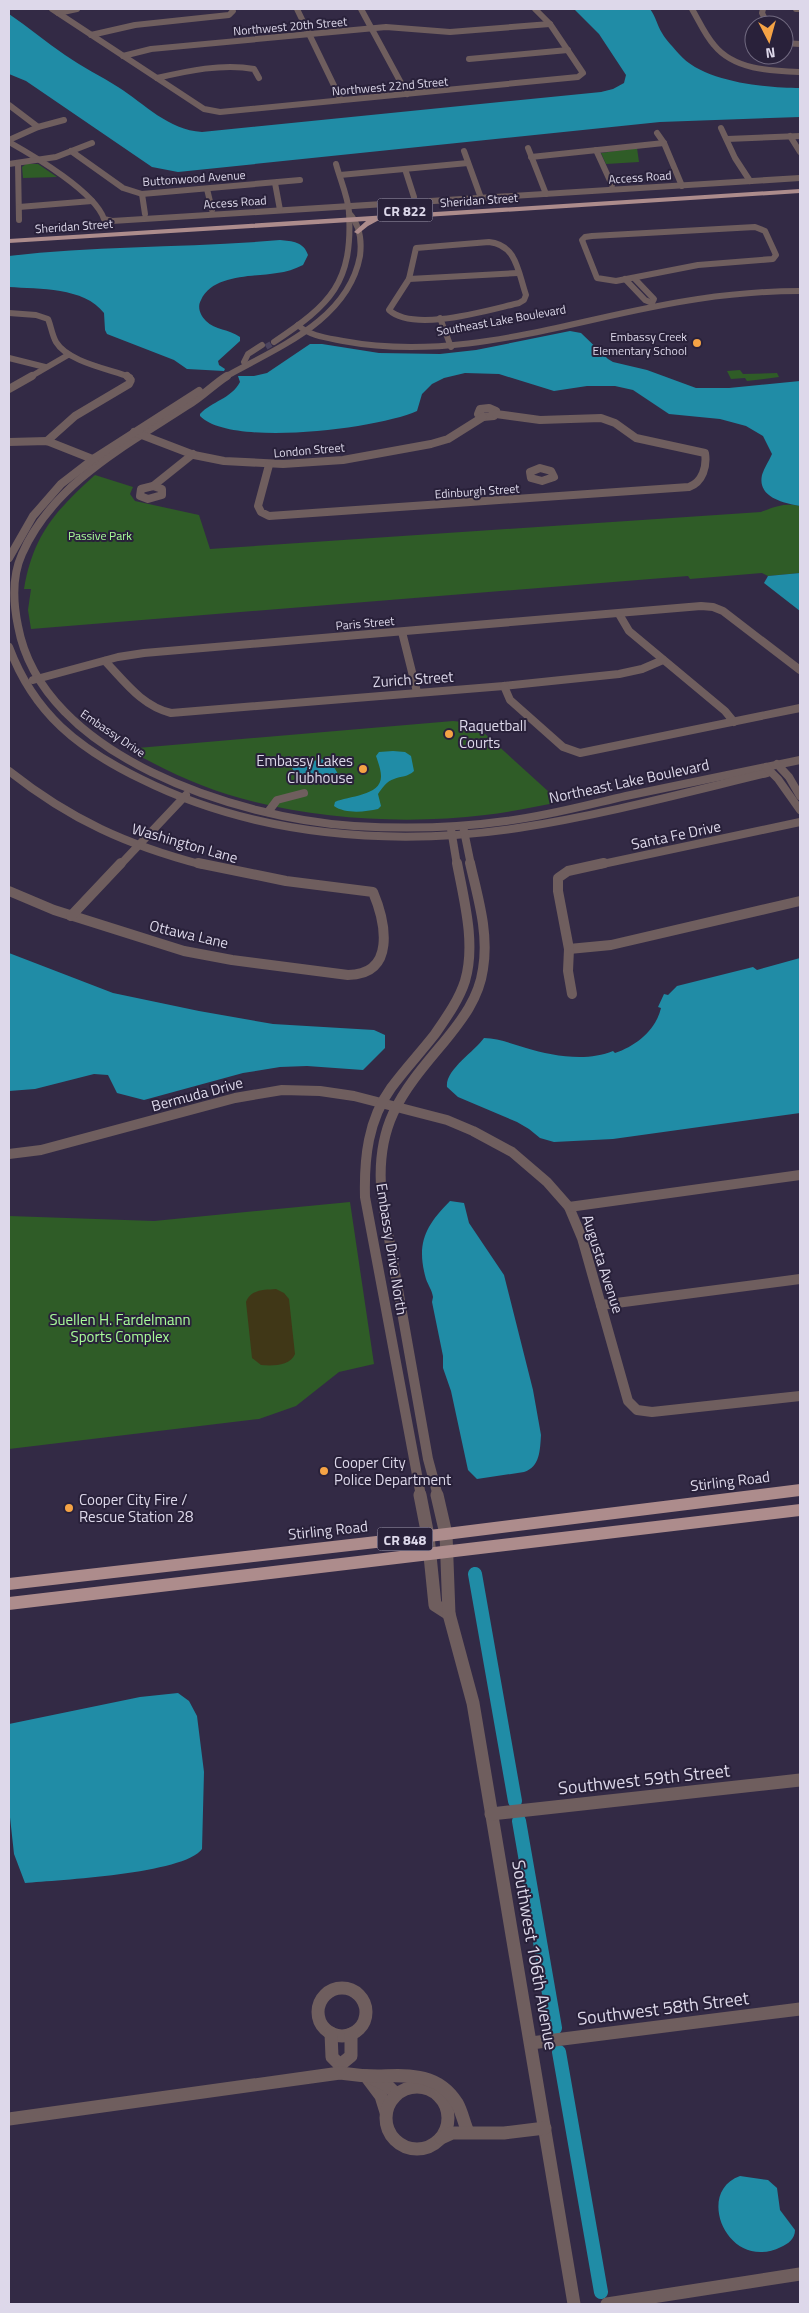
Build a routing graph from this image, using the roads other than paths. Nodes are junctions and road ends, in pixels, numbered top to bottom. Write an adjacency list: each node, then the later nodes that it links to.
1 (52, 9): 10 (street)
2 (77, 9): 10 (street)
3 (297, 9): 14 (street)
4 (362, 9): 12 (street)
5 (535, 9): 11 (street)
6 (692, 9): 18 (street)
7 (796, 9): 8 (street)
8 (800, 9)
9 (233, 10): 13 (street)
10 (58, 13): 13 (street)
11 (550, 24): 12 (street, Northwest 20th Street); 15 (street)
12 (372, 29): 14 (street, Northwest 20th Street); 21 (street)
13 (91, 34): 16 (street)
14 (310, 34): 16 (street, Northwest 20th Street); 22 (street)
15 (568, 50): 17 (street); 21 (street, Northwest 22nd Street)
16 (123, 56): 19 (street)
17 (469, 59)
18 (800, 72)
19 (156, 78): 20 (street); 22 (street, Northwest 22nd Street)
20 (259, 78)
21 (407, 94): 22 (street, Northwest 22nd Street)
22 (341, 100)
23 (9, 105): 25 (street)
24 (64, 120): 25 (street)
25 (38, 127): 31 (street)
26 (721, 128): 30 (street)
27 (657, 133): 33 (street)
28 (790, 136): 29 (street); 30 (street); 38 (street)
29 (800, 136)
30 (727, 139): 49 (street)
31 (9, 141): 40 (street)
32 (92, 143): 36 (street)
33 (664, 143): 35 (street); 53 (street)
34 (528, 148): 39 (street)
35 (596, 150): 39 (street); 52 (street)
36 (71, 151): 40 (street); 56 (street, Buttonwood Avenue)
37 (464, 151): 41 (street)
38 (800, 152)
39 (531, 157): 57 (street)
40 (39, 161): 43 (street); 61 (street)
41 (468, 163): 45 (street); 58 (street)
42 (9, 164): 43 (street)
43 (18, 164): 62 (street)
44 (336, 164): 46 (street)
45 (404, 169): 46 (street); 60 (street)
46 (340, 175): 65 (street)
47 (800, 178): 49 (street, Access Road)
48 (300, 180): 50 (street, Buttonwood Avenue)
49 (750, 181): 53 (street, Access Road)
50 (275, 183): 54 (street, Buttonwood Avenue); 63 (street)
51 (800, 184): 59 (main road, Sheridan Street / CR 822)
52 (612, 185)
53 (682, 186): 57 (street, Access Road)
54 (207, 189): 56 (street, Buttonwood Avenue); 64 (street)
55 (800, 191): 59 (main road, Sheridan Street / CR 822)
56 (142, 194): 66 (street)
57 (546, 194): 58 (street, Access Road)
58 (481, 198): 60 (street, Access Road)
59 (619, 199): 65 (main road, Sheridan Street / CR 822); 67 (main road, Sheridan Street / CR 822)
60 (415, 200): 65 (street, Access Road)
61 (92, 201): 62 (street); 66 (street, Access Road)
62 (19, 207): 68 (street)
63 (280, 210): 64 (street, Access Road); 65 (street, Access Road)
64 (213, 215): 65 (main road, Sheridan Street / CR 822); 66 (street, Access Road); 72 (main road, Sheridan Street / CR 822)
65 (350, 215): 67 (main road, Sheridan Street / CR 822); 69 (main road, Sheridan Street / CR 822); 70 (street, Embassy Drive); 71 (street, Embassy Drive)
66 (146, 216)
67 (379, 218): 71 (main road)
68 (19, 220)
69 (316, 222): 70 (main road); 73 (main road, Sheridan Street / CR 822)
70 (348, 230): 83 (street, Embassy Drive)
71 (358, 232): 84 (street, Embassy Drive)
72 (9, 234)
73 (9, 241)
74 (518, 273): 76 (street); 76 (street); 82 (street)
75 (633, 278): 77 (street); 77 (street); 80 (street)
76 (409, 279): 82 (street)
77 (625, 279): 80 (street)
78 (800, 286): 80 (street, Southeast Lake Boulevard)
79 (800, 291): 80 (street, Southeast Lake Boulevard)
80 (654, 305): 85 (street, Southeast Lake Boulevard)
81 (9, 313): 86 (street)
82 (443, 318): 85 (street)
83 (298, 325): 84 (street); 89 (street, Embassy Drive)
84 (307, 329): 85 (street, Southeast Lake Boulevard); 89 (street, Embassy Drive)
85 (451, 344)
86 (68, 354): 88 (street); 94 (street)
87 (9, 358): 88 (street)
88 (45, 367): 91 (street)
89 (234, 371): 90 (street, Embassy Drive)
90 (222, 379): 92 (street, Embassy Drive); 93 (street, Embassy Drive)
91 (9, 389)
92 (134, 432): 93 (street, London Street); 97 (street, Embassy Drive)
93 (143, 436): 96 (street, London Street); 98 (street, Embassy Drive)
94 (47, 441): 95 (street); 97 (street)
95 (9, 442)
96 (193, 454): 99 (street, London Street); 102 (street)
97 (91, 458): 98 (street); 104 (street, Embassy Drive)
98 (100, 462): 105 (street, Embassy Drive)
99 (269, 465): 101 (street, London Street); 103 (street, Edinburgh Street)
100 (542, 481): 103 (street)
101 (696, 485): 103 (street, Edinburgh Street)
102 (152, 486)
103 (548, 497)
104 (12, 543): 105 (street); 106 (street, Embassy Drive)
105 (26, 544): 113 (street, Embassy Drive)
106 (9, 558)
107 (619, 614): 108 (street, Paris Street); 110 (street); 112 (street, Paris Street)
108 (402, 632): 111 (street, Paris Street); 116 (street)
109 (9, 647): 114 (street, Embassy Drive)
110 (663, 660): 115 (street, Zurich Street); 118 (street)
111 (105, 661): 113 (street, Paris Street); 116 (street, Zurich Street)
112 (800, 670)
113 (38, 679): 114 (street, Paris Street); 123 (street, Embassy Drive)
114 (22, 683): 126 (street, Embassy Drive)
115 (504, 686): 116 (street, Zurich Street); 118 (street)
116 (417, 692)
117 (800, 708): 118 (street)
118 (734, 722)
119 (800, 760): 121 (street, Northeast Lake Boulevard)
120 (800, 766): 121 (street, Northeast Lake Boulevard)
121 (774, 768): 125 (street); 127 (street); 131 (street, Northeast Lake Boulevard)
122 (9, 771): 132 (street, Washington Lane)
123 (190, 790): 126 (street); 128 (street, Embassy Drive)
124 (304, 793): 128 (street)
125 (800, 796)
126 (183, 798): 130 (street, Embassy Drive); 132 (street)
127 (800, 810)
128 (268, 812): 130 (street, Embassy Drive)
129 (800, 822): 136 (street, Santa Fe Drive)
130 (452, 830): 131 (street, Embassy Drive); 139 (street, Embassy Drive North)
131 (464, 830): 140 (street, Embassy Drive North)
132 (138, 847): 135 (street); 137 (street, Washington Lane)
133 (9, 891): 135 (street, Ottawa Lane)
134 (800, 901): 136 (street)
135 (71, 916): 137 (street, Ottawa Lane)
136 (569, 949): 138 (street)
137 (369, 972)
138 (572, 994)
139 (382, 1103): 140 (street, Bermuda Drive); 141 (street, Bermuda Drive); 150 (street, Embassy Drive North)
140 (395, 1107): 143 (street, Augusta Avenue); 149 (street, Embassy Drive North)
141 (9, 1154)
142 (800, 1175): 143 (street)
143 (569, 1207): 145 (street, Augusta Avenue)
144 (800, 1279): 145 (street)
145 (601, 1305): 146 (street, Augusta Avenue)
146 (800, 1396)
147 (800, 1490): 149 (main road, Stirling Road / CR 848)
148 (800, 1510): 151 (main road, CR 848)
149 (446, 1534): 150 (main road, Stirling Road / CR 848); 151 (street, Southwest 106th Avenue)
150 (428, 1536): 152 (street, Embassy Drive North); 153 (main road, Stirling Road / CR 848)
151 (445, 1552): 152 (main road, CR 848); 155 (street, Southwest 106th Avenue)
152 (430, 1554): 154 (main road, CR 848); 155 (street, Southwest 106th Avenue)
153 (9, 1584)
154 (9, 1604)
155 (449, 1614): 157 (street, Southwest 106th Avenue)
156 (800, 1780): 157 (street, Southwest 59th Street)
157 (491, 1814): 161 (street, Southwest 106th Avenue)
158 (800, 2009): 161 (street, Southwest 58th Street)
159 (331, 2033): 160 (street); 160 (street); 162 (street)
160 (351, 2034): 162 (street)
161 (531, 2043): 168 (street, Southwest 106th Avenue)
162 (340, 2069): 163 (street); 167 (street)
163 (366, 2076): 164 (street); 165 (street); 169 (street)
164 (396, 2094): 165 (street); 166 (street)
165 (386, 2112): 170 (street)
166 (448, 2118): 169 (street); 170 (street)
167 (9, 2119)
168 (545, 2128): 169 (street); 172 (street, Southwest 106th Avenue)
169 (468, 2132): 170 (street)
170 (441, 2138)
171 (800, 2274): 173 (street)
172 (574, 2304)
173 (607, 2304)

